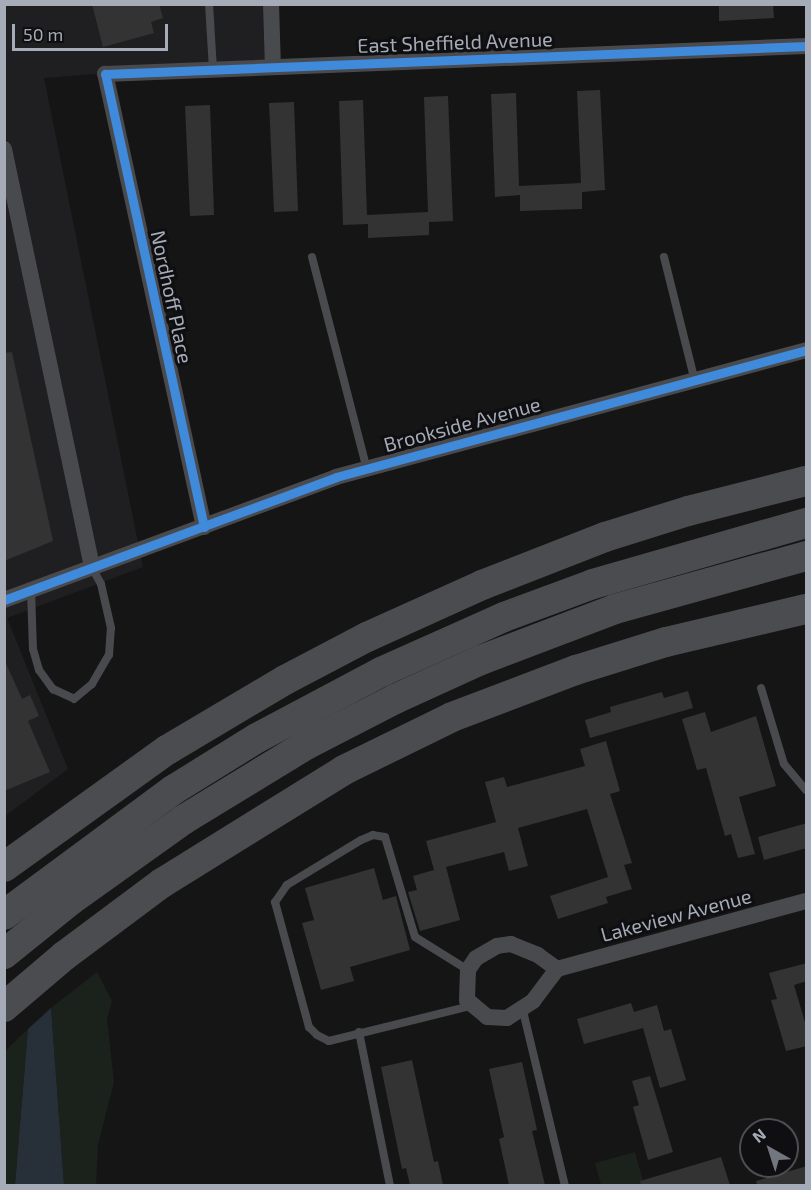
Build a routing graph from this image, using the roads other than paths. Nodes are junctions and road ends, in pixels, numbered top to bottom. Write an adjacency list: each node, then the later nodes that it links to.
1 (209, 4): 5 (lane)
2 (271, 4): 4 (street)
3 (807, 46): 4 (street, East Sheffield Avenue)
4 (273, 67): 5 (street, East Sheffield Avenue)
5 (213, 69): 6 (street, East Sheffield Avenue)
6 (105, 74): 15 (street, Nordhoff Place)
7 (6, 159): 17 (street)
8 (312, 256): 12 (lane)
9 (664, 257): 11 (lane)
10 (807, 350): 11 (street, Brookside Avenue)
11 (695, 381): 12 (street, Brookside Avenue)
12 (367, 469): 15 (street, Brookside Avenue)
13 (807, 481): 23 (highway)
14 (807, 523): 25 (highway)
15 (204, 527): 17 (street, Brookside Avenue)
16 (807, 556): 26 (highway)
17 (92, 568): 18 (street, Brookside Avenue); 18 (lane)
18 (30, 590): 19 (street, Brookside Avenue)
19 (4, 600)
20 (807, 609): 30 (highway)
21 (761, 688): 22 (lane)
22 (807, 790)
23 (4, 867)
24 (807, 901): 27 (street, Lakeview Avenue)
25 (4, 915)
26 (4, 954)
27 (557, 969): 28 (street); 31 (street)
28 (468, 970): 29 (street); 32 (lane)
29 (470, 1006): 31 (street); 32 (lane)
30 (4, 1007)
31 (523, 1011): 34 (lane)
32 (359, 1032): 33 (lane)
33 (390, 1185)
34 (565, 1185)

